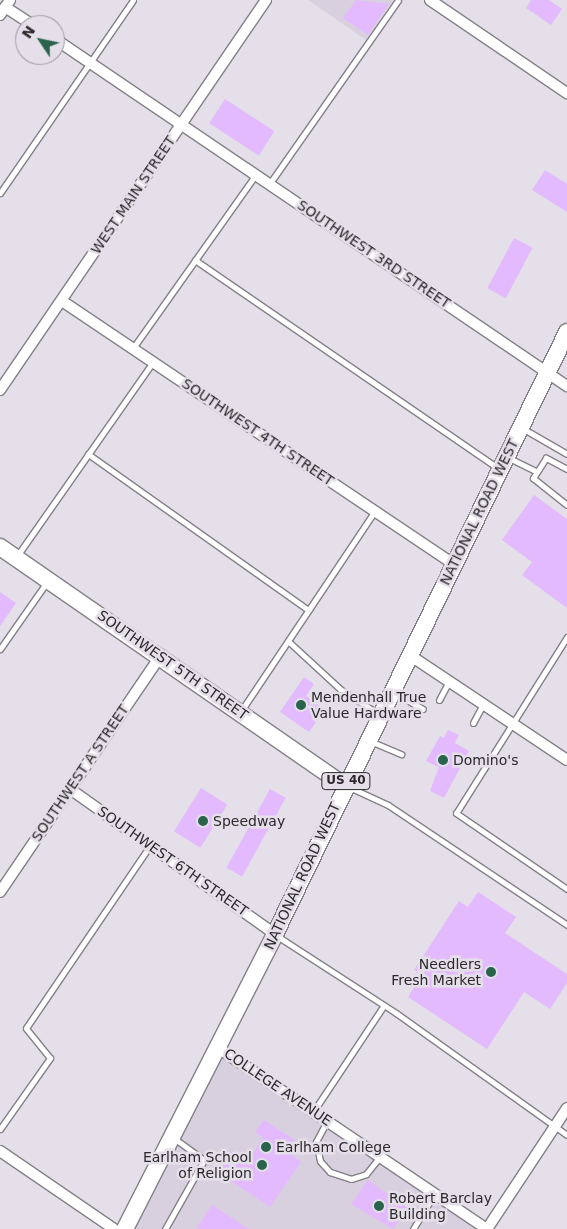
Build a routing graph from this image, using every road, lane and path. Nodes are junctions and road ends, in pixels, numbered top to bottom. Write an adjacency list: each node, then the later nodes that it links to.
1 (133, 0): 8 (lane)
2 (266, 0): 10 (street, WEST MAIN STREET)
3 (398, 0): 12 (lane)
4 (430, 0): 9 (street)
5 (5, 7): 6 (street)
6 (17, 15)
7 (65, 46): 8 (street, SOUTHWEST 3RD STREET)
8 (90, 62): 10 (street, SOUTHWEST 3RD STREET); 13 (lane)
9 (567, 93)
10 (181, 123): 11 (street, SOUTHWEST 3RD STREET); 15 (street, WEST MAIN STREET)
11 (256, 174): 12 (street, SOUTHWEST 3RD STREET); 14 (lane)
12 (270, 183): 19 (street, SOUTHWEST 3RD STREET)
13 (0, 193)
14 (195, 260): 17 (lane); 25 (lane)
15 (62, 300): 17 (street, SOUTHWEST 4TH STREET); 21 (street, WEST MAIN STREET)
16 (567, 332): 19 (main road, NATIONAL ROAD WEST / US 40)
17 (133, 348): 18 (street, SOUTHWEST 4TH STREET)
18 (153, 362): 23 (lane); 29 (street, SOUTHWEST 4TH STREET)
19 (547, 372): 20 (street, SOUTHWEST 3RD STREET); 22 (main road, NATIONAL ROAD WEST / US 40)
20 (567, 386)
21 (0, 390)
22 (520, 426): 24 (lane); 25 (main road, NATIONAL ROAD WEST / US 40)
23 (88, 454): 31 (lane); 34 (lane)
24 (567, 454)
25 (503, 463): 27 (lane); 32 (main road, NATIONAL ROAD WEST / US 40)
26 (567, 469): 27 (lane)
27 (536, 471): 28 (lane)
28 (567, 505)
29 (375, 512): 32 (street, SOUTHWEST 4TH STREET); 34 (lane)
30 (0, 547): 31 (main road, SOUTHWEST 5TH STREET)
31 (16, 558): 33 (main road, SOUTHWEST 5TH STREET)
32 (453, 564): 39 (main road, NATIONAL ROAD WEST / US 40)
33 (48, 580): 37 (lane); 38 (main road, SOUTHWEST 5TH STREET)
34 (308, 610): 36 (lane)
35 (567, 637): 48 (lane)
36 (288, 641): 45 (lane); 46 (lane)
37 (0, 649)
38 (161, 655): 45 (main road, SOUTHWEST 5TH STREET); 53 (street, SOUTHWEST A STREET)
39 (411, 656): 40 (street); 41 (main road, NATIONAL ROAD WEST / US 40)
40 (449, 681): 42 (lane); 43 (street)
41 (392, 692): 44 (lane); 46 (main road, NATIONAL ROAD WEST / US 40)
42 (439, 700)
43 (483, 704): 47 (lane); 48 (street)
44 (423, 708)
45 (240, 711): 52 (main road, SOUTHWEST 5TH STREET)
46 (380, 715): 49 (main road, NATIONAL ROAD WEST / US 40)
47 (473, 723)
48 (513, 724): 51 (street); 55 (lane)
49 (367, 740): 50 (lane); 52 (main road, NATIONAL ROAD WEST / US 40)
50 (401, 754)
51 (567, 760)
52 (344, 784): 57 (lane); 58 (main road, NATIONAL ROAD WEST / US 40)
53 (70, 789): 54 (street, SOUTHWEST 6TH STREET); 56 (street, SOUTHWEST A STREET)
54 (151, 844): 58 (street, SOUTHWEST 6TH STREET); 65 (lane)
55 (567, 889)
56 (0, 892)
57 (567, 925)
58 (275, 934): 59 (lane); 60 (main road, NATIONAL ROAD WEST / US 40)
59 (384, 1005): 62 (lane); 64 (lane)
60 (217, 1046): 62 (street, COLLEGE AVENUE); 67 (main road, NATIONAL ROAD WEST / US 40)
61 (567, 1108): 64 (street)
62 (313, 1112): 63 (street, COLLEGE AVENUE)
63 (327, 1120): 69 (street, COLLEGE AVENUE); 69 (lane)
64 (555, 1127): 66 (lane); 75 (street)
65 (0, 1129)
66 (567, 1135)
67 (172, 1137): 72 (main road, NATIONAL ROAD WEST / US 40); 73 (lane)
68 (0, 1151): 71 (street)
69 (381, 1156): 70 (street, COLLEGE AVENUE)
70 (435, 1193): 74 (lane); 75 (street, COLLEGE AVENUE)
71 (114, 1229)
72 (125, 1229)
73 (165, 1229)
74 (413, 1229)
75 (487, 1229)

